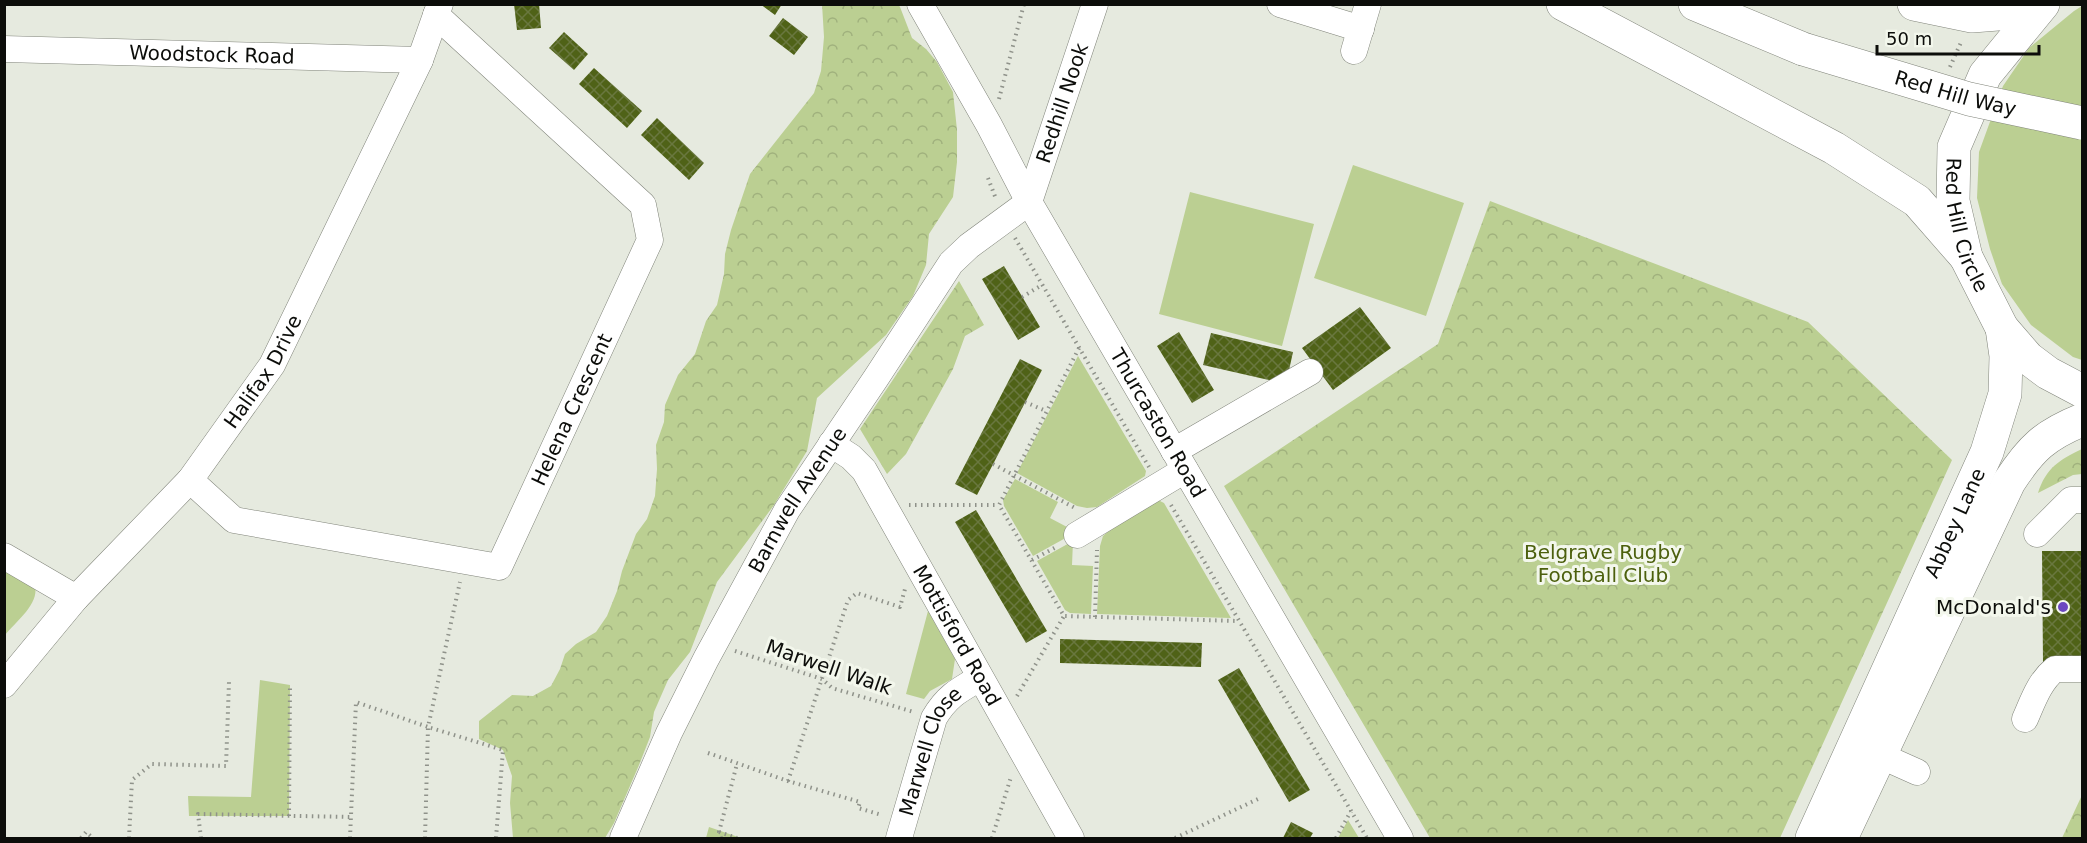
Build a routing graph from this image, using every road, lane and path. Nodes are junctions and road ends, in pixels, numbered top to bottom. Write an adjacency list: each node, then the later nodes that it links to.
1 (920, 4): 14 (street, Thurcaston Road)
2 (1024, 4): 14 (path)
3 (1095, 4): 15 (street, Redhill Nook)
4 (1280, 4): 5 (street)
5 (1368, 4)
6 (1563, 4): 17 (main road)
7 (1695, 4): 13 (main road, Red Hill Way, bridge)
8 (1914, 4): 9 (main road)
9 (2039, 8): 17 (main road, Red Hill Circle)
10 (438, 10): 12 (street, Halifax Drive); 37 (street, Helena Crescent)
11 (4, 49): 12 (street, Woodstock Road)
12 (420, 60): 28 (street, Halifax Drive)
13 (2082, 123)
14 (989, 125): 15 (street, Thurcaston Road)
15 (1029, 202): 16 (street, Barnwell Avenue); 27 (street, Thurcaston Road)
16 (1004, 220): 18 (path); 26 (street, Barnwell Avenue)
17 (1966, 257): 20 (main road, Red Hill Circle)
18 (1042, 285): 19 (path); 29 (path)
19 (1022, 297)
20 (2002, 328): 22 (main road, Red Hill Circle); 80 (main road, Abbey Lane)
21 (1310, 372): 27 (street)
22 (2082, 391)
23 (1025, 402): 24 (path)
24 (1046, 411)
25 (2082, 420): 53 (main road, Abbey Lane)
26 (831, 444): 31 (street, Mottisford Road); 41 (street, Barnwell Avenue)
27 (1179, 460): 29 (street); 79 (street, Thurcaston Road)
28 (190, 480): 37 (street, Helena Crescent); 39 (street, Halifax Drive)
29 (1159, 484): 34 (street); 59 (path)
30 (2082, 500): 33 (street)
31 (884, 505): 32 (path); 38 (street, Mottisford Road)
32 (999, 505)
33 (2037, 534)
34 (1077, 535): 36 (path)
35 (4, 556): 39 (street)
36 (1032, 560)
37 (464, 561): 51 (path)
38 (918, 566): 43 (street, Mottisford Road); 44 (path)
39 (76, 598): 46 (street, Halifax Drive)
40 (1064, 616): 49 (path)
41 (714, 644): 44 (path, Marwell Walk); 71 (street, Barnwell Avenue)
42 (2082, 669): 50 (street)
43 (980, 678): 48 (street, Marwell Close); 49 (street, Mottisford Road)
44 (822, 679): 48 (path, Marwell Walk); 57 (path)
45 (229, 682): 66 (path)
46 (4, 685)
47 (290, 686): 60 (path)
48 (934, 718): 62 (street, Marwell Close)
49 (1003, 719): 54 (street, Mottisford Road)
50 (2025, 719)
51 (428, 727): 61 (path); 69 (path); 70 (path)
52 (708, 753): 55 (path)
53 (1879, 754): 56 (street); 81 (main road, Abbey Lane)
54 (1028, 762): 74 (path); 75 (street, Mottisford Road)
55 (737, 764): 57 (path); 63 (path)
56 (1917, 772)
57 (788, 781): 62 (path)
58 (1258, 799): 76 (path)
59 (1351, 811): 77 (path); 78 (path)
60 (289, 816): 61 (path); 67 (path)
61 (351, 817): 68 (path)
62 (901, 830)
63 (719, 832): 72 (path); 73 (path)
64 (81, 838): 65 (path)
65 (93, 838)
66 (129, 838)
67 (201, 838)
68 (350, 838)
69 (424, 838)
70 (496, 838)
71 (623, 838)
72 (721, 838)
73 (737, 838)
74 (992, 838)
75 (1071, 838)
76 (1175, 838)
77 (1336, 838)
78 (1367, 838)
79 (1400, 838)
80 (1812, 838)
81 (1841, 838)

